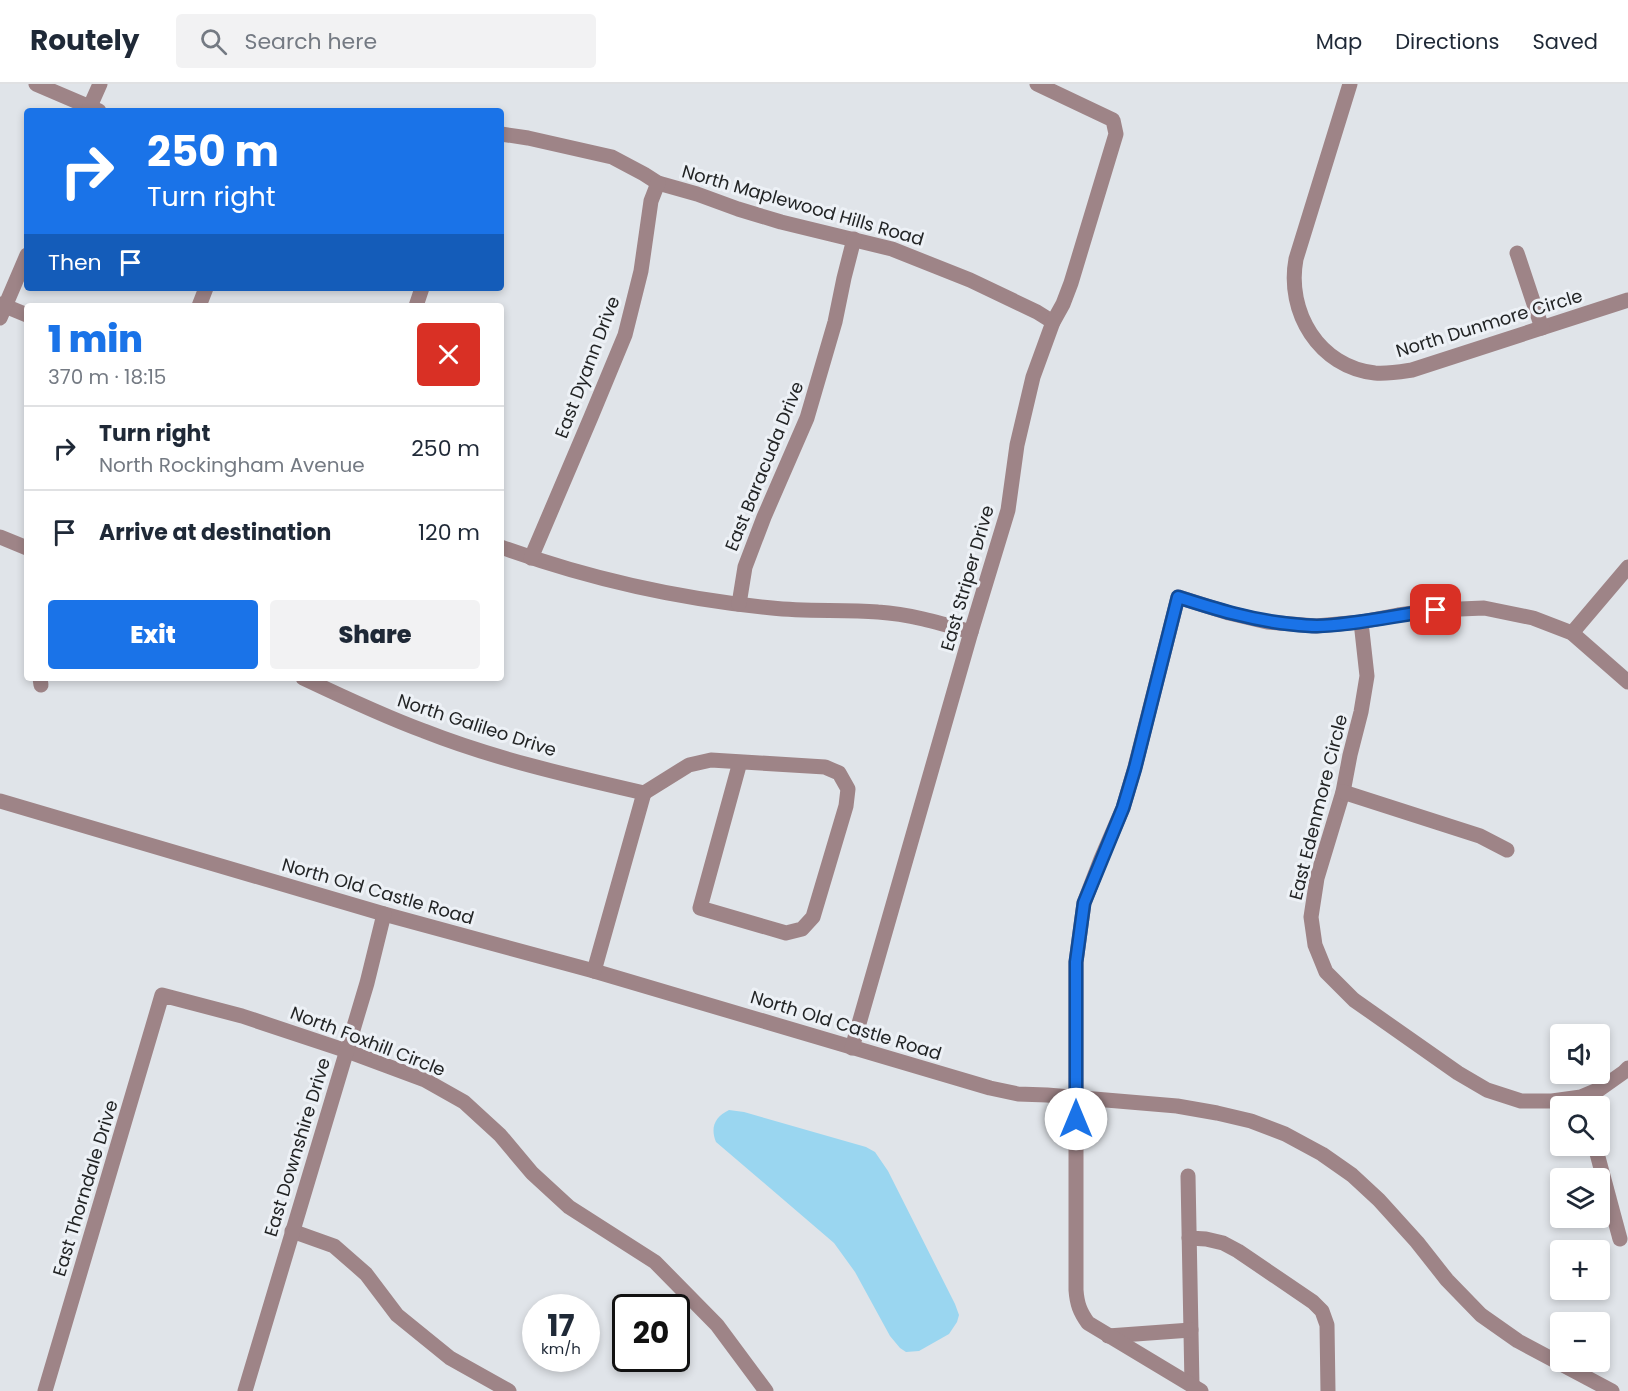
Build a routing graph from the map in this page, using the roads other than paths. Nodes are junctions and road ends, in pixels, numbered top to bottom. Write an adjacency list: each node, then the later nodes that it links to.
1 (36, 84): 5 (street)
2 (100, 84): 6 (street)
3 (1037, 84): 15 (street, East Striper Drive)
4 (1350, 84): 16 (street, North Dunmore Circle)
5 (89, 108)
6 (94, 108)
7 (504, 134): 8 (street, North Maplewood Hills Road)
8 (658, 183): 9 (street, North Maplewood Hills Road); 20 (street, East Dyann Drive)
9 (854, 239): 15 (street, North Maplewood Hills Road); 22 (street, East Baracuda Drive)
10 (1517, 253): 16 (street)
11 (24, 262): 13 (street)
12 (1628, 300): 16 (street, North Dunmore Circle)
13 (2, 310): 14 (street)
14 (24, 314)
15 (1053, 322): 24 (street, East Striper Drive)
16 (1542, 328)
17 (0, 537): 18 (street)
18 (24, 547)
19 (504, 548): 20 (street)
20 (531, 558): 22 (street)
21 (1628, 567): 25 (street)
22 (739, 604): 24 (street)
23 (1361, 622): 25 (street); 29 (street, East Edenmore Circle); 40 (street)
24 (971, 632): 36 (street, East Striper Drive)
25 (1572, 633): 27 (street)
26 (309, 681): 30 (street, North Galileo Drive)
27 (1628, 682)
28 (740, 762): 28 (street); 30 (street)
29 (1343, 792): 32 (street); 41 (street, East Edenmore Circle)
30 (644, 793): 34 (street)
31 (0, 801): 33 (street, North Old Castle Road)
32 (1507, 850)
33 (384, 914): 34 (street, North Old Castle Road); 37 (street, East Downshire Drive)
34 (594, 971): 36 (street, North Old Castle Road)
35 (162, 995): 37 (street, North Foxhill Circle); 51 (street, East Thorndale Drive)
36 (852, 1048): 40 (street, North Old Castle Road)
37 (347, 1051): 44 (street, East Downshire Drive); 54 (street, North Foxhill Circle)
38 (1628, 1068): 39 (street, East Edenmore Circle)
39 (1590, 1096)
40 (1076, 1098): 48 (street); 50 (street, North Old Castle Road)
41 (1550, 1101)
42 (1597, 1156): 46 (street)
43 (1188, 1176): 45 (street)
44 (292, 1231): 52 (street, East Downshire Drive); 53 (street)
45 (1189, 1238): 47 (street); 55 (street)
46 (1620, 1239)
47 (1191, 1330): 48 (street); 49 (street)
48 (1108, 1336): 49 (street)
49 (1197, 1388)
50 (1611, 1390): 56 (street, North Old Castle Road)
51 (45, 1391)
52 (245, 1391)
53 (508, 1391)
54 (766, 1391)
55 (1328, 1391)
56 (1627, 1391)

